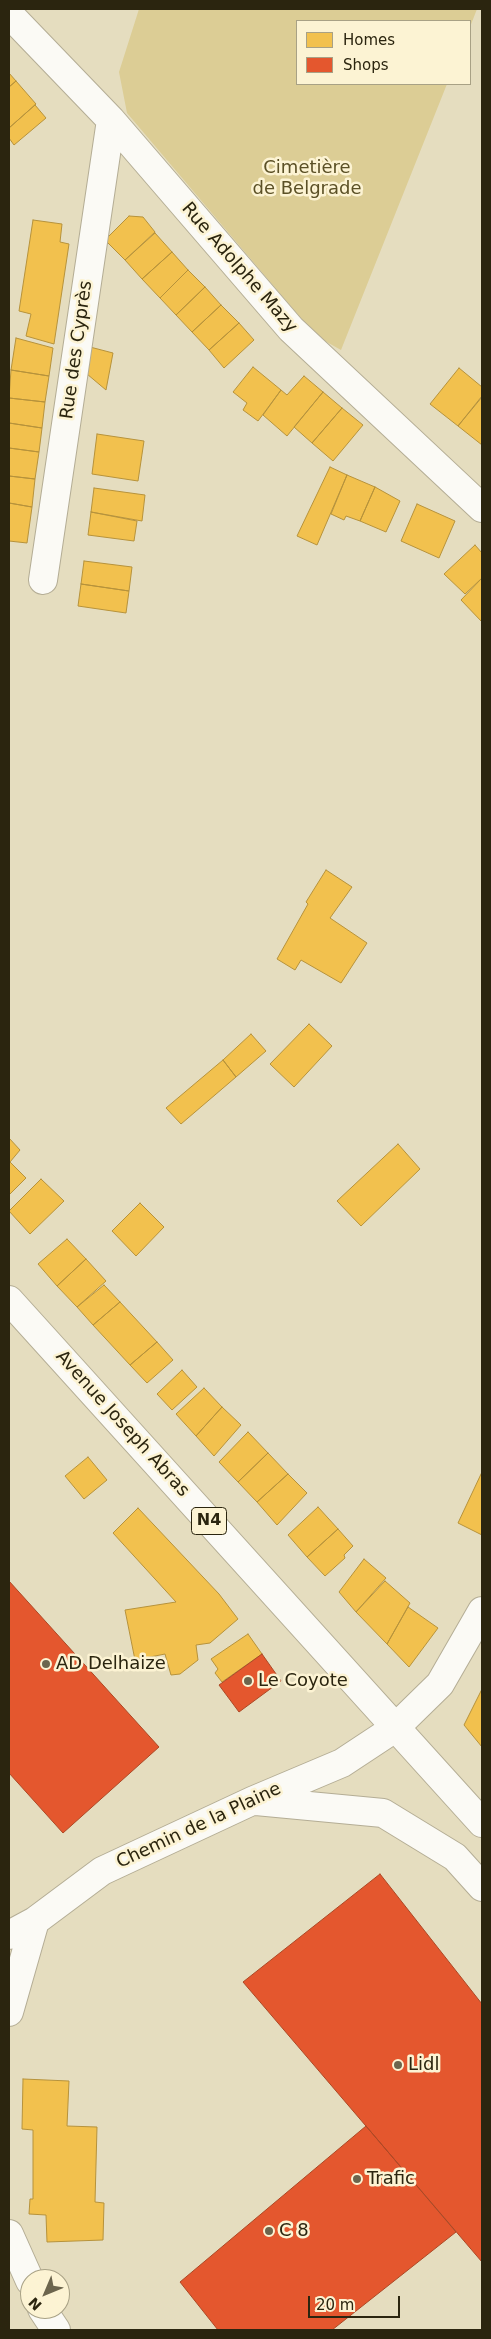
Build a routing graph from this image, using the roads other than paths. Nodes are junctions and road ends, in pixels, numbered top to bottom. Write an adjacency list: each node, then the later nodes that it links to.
1 (9, 14): 2 (street, Rue Adolphe Mazy)
2 (111, 120): 3 (street, Rue Adolphe Mazy); 4 (street, Rue des Cyprès)
3 (482, 508)
4 (43, 580)
5 (9, 1300): 7 (street, Avenue Joseph Abras / N4)
6 (482, 1611): 7 (street, Chemin de la Plaine)
7 (395, 1728): 8 (street, Chemin de la Plaine); 9 (street, N4)
8 (252, 1801): 10 (street); 11 (street, Chemin de la Plaine)
9 (482, 1824)
10 (482, 1887)
11 (35, 1921): 12 (street, Chemin de la Plaine); 13 (street)
12 (9, 1935)
13 (9, 2012)
14 (9, 2234): 15 (street)
15 (25, 2269)
16 (49, 2319): 17 (street)
17 (56, 2330)

